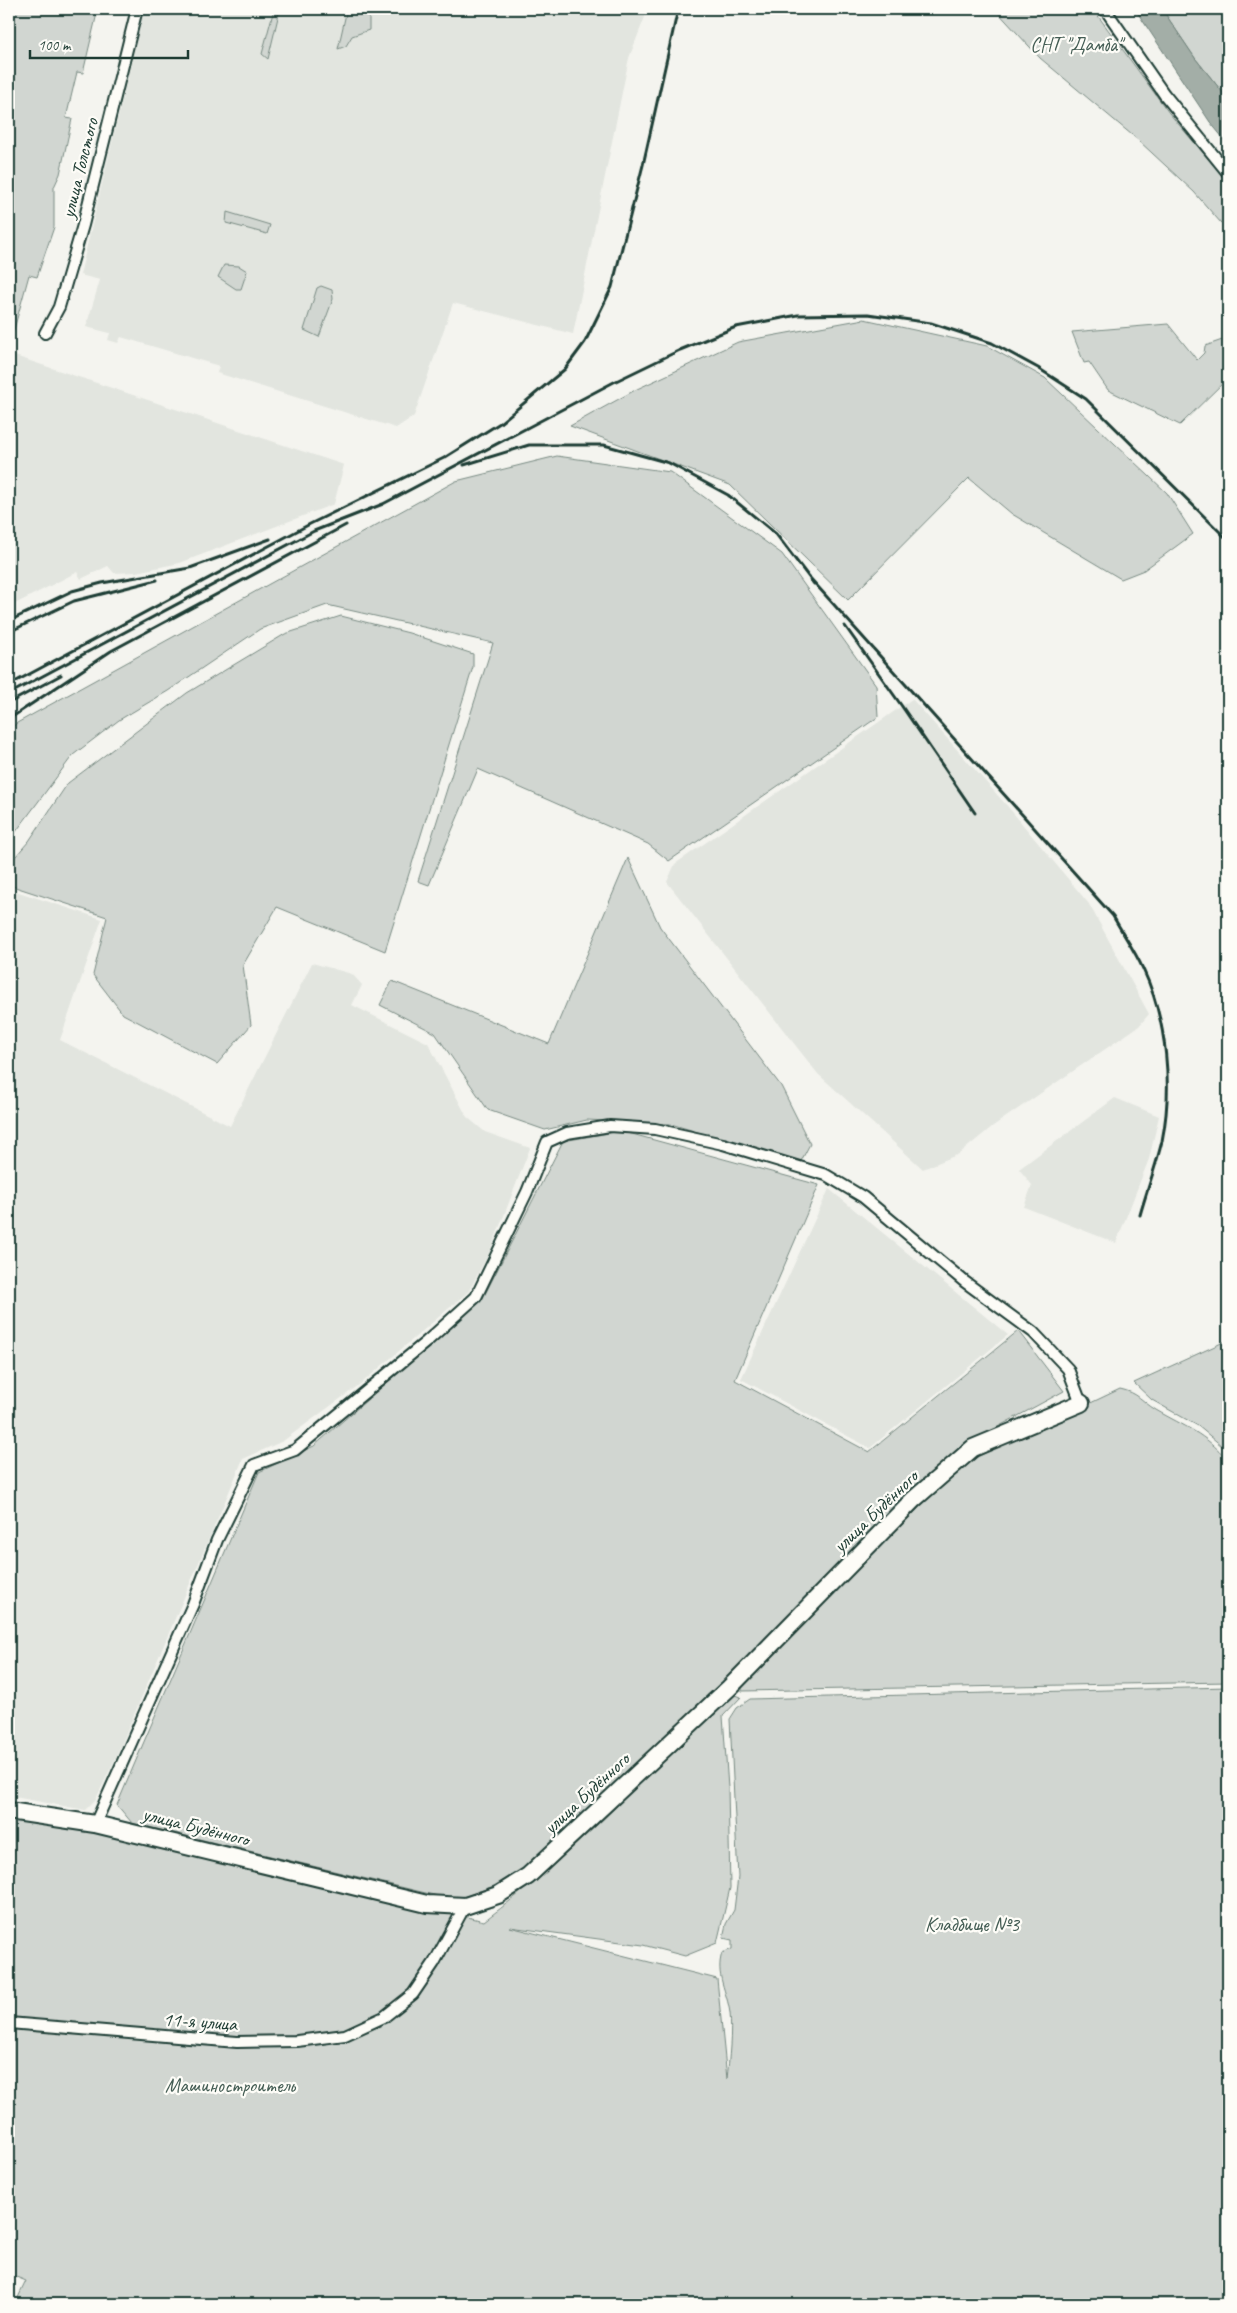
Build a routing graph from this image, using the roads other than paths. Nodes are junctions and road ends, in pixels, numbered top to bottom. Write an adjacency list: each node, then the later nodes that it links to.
1 (137, 9): 4 (street, улица Толстого)
2 (1105, 9): 3 (street)
3 (1228, 174)
4 (45, 333)
5 (1081, 1403): 7 (street); 8 (main road, улица Будённого)
6 (9, 1810): 7 (main road, улица Будённого)
7 (95, 1824): 8 (main road, улица Будённого)
8 (465, 1906): 9 (street, 11-я улица)
9 (9, 2024)

